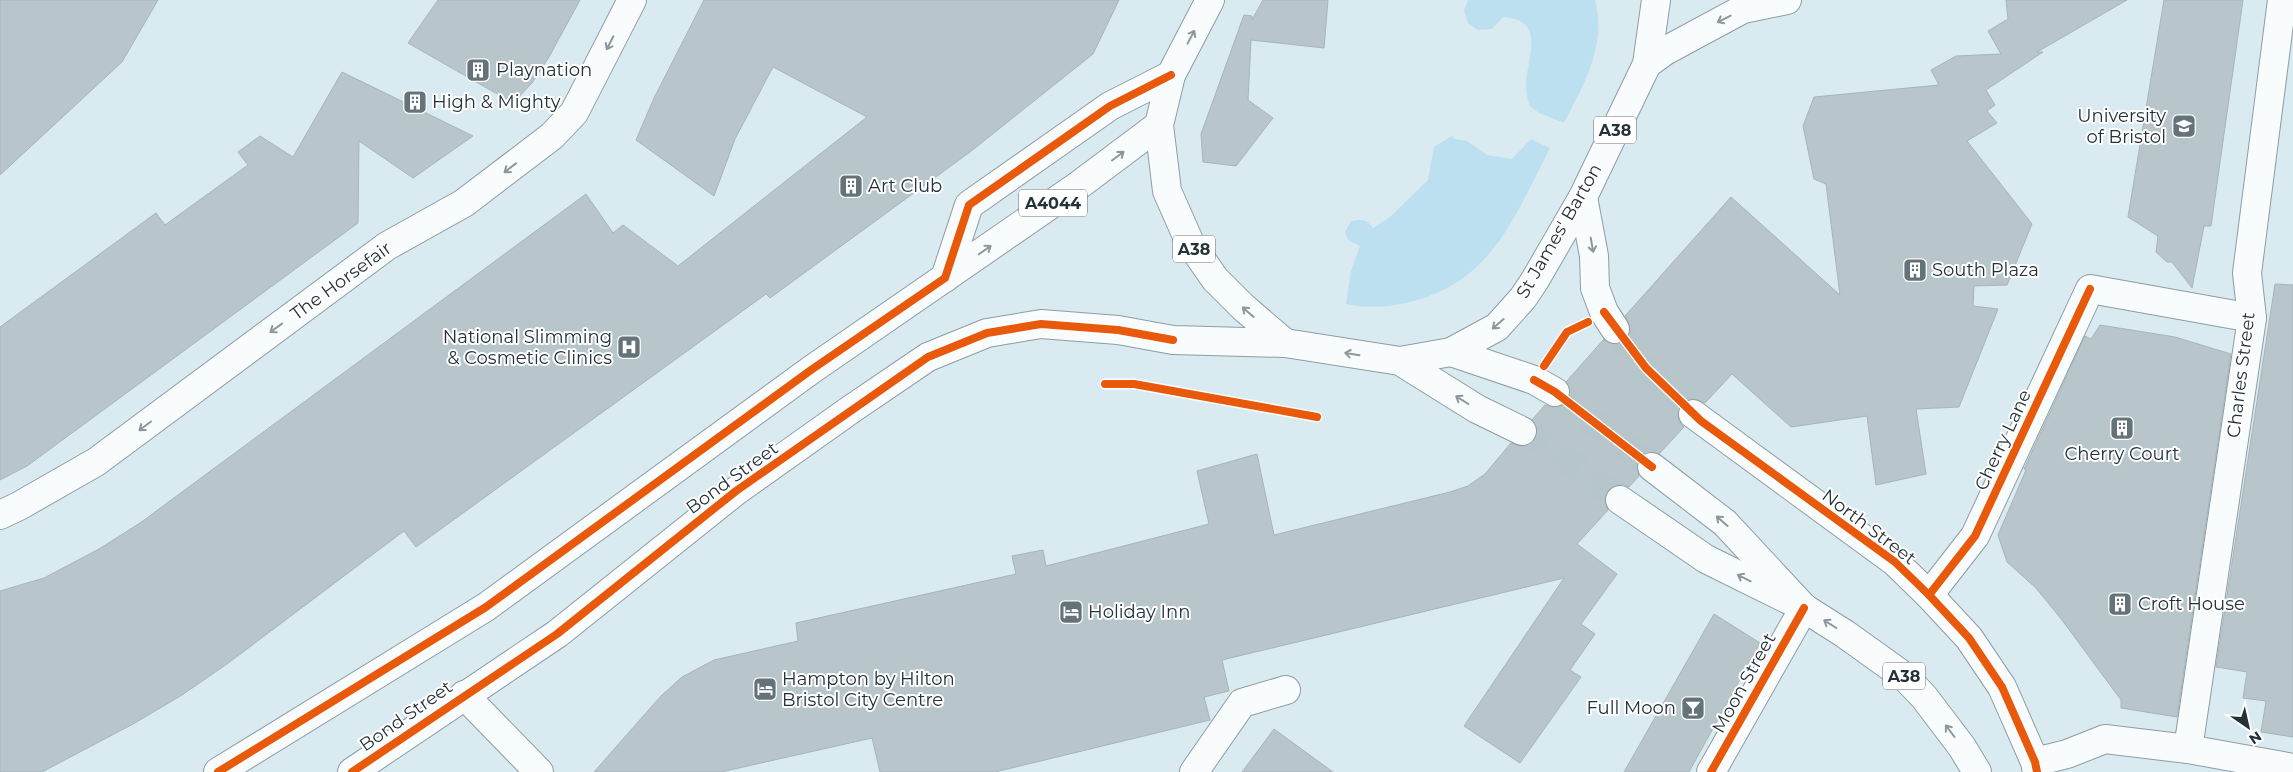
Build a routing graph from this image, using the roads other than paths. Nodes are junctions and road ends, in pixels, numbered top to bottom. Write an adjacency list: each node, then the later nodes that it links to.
1 (632, 0): 21 (main road, The Horsefair, one-way to 21)
2 (1210, 0): 7 (main road, A38, one-way to 2)
3 (1656, 0): 6 (main road, St James' Barton / A38)
4 (1787, 0): 6 (main road, one-way to 6)
5 (2282, 0): 11 (main road, Charles Street)
6 (1647, 64): 9 (main road, St James' Barton / A38)
7 (1171, 75): 8 (main road, A38); 10 (main road)
8 (1159, 125): 10 (main road, A4044, one-way to 8); 13 (main road, A38, one-way to 8)
9 (1583, 197): 12 (main road, one-way to 12); 14 (main road, St James' Barton / A38, one-way to 14)
10 (945, 278): 29 (main road, A4044)
11 (2252, 318): 22 (main road, Cherry Lane); 26 (main road, Charles Street)
12 (1614, 329)
13 (1285, 343): 15 (main road, St James' Barton / A38, one-way to 13); 25 (main road, Bond Street)
14 (1450, 352): 15 (main road, St James' Barton / A38); 16 (main road, A38)
15 (1400, 362): 18 (main road, A38, one-way to 15)
16 (1555, 392)
17 (1693, 414): 22 (main road, North Street)
18 (1522, 431)
19 (1652, 467): 23 (main road, A38, one-way to 19)
20 (1620, 500): 23 (main road, A38, one-way to 20)
21 (0, 515)
22 (1929, 595): 27 (main road, North Street)
23 (1804, 608): 33 (main road, Moon Street); 34 (main road, A38, one-way to 23)
24 (1286, 690): 32 (main road)
25 (464, 695): 30 (main road, Bond Street); 31 (main road)
26 (2188, 749): 27 (main road); 28 (main road)
27 (2036, 767)
28 (2293, 768)
29 (218, 772)
30 (352, 772)
31 (539, 772)
32 (1194, 772)
33 (1711, 772)
34 (1977, 772)

